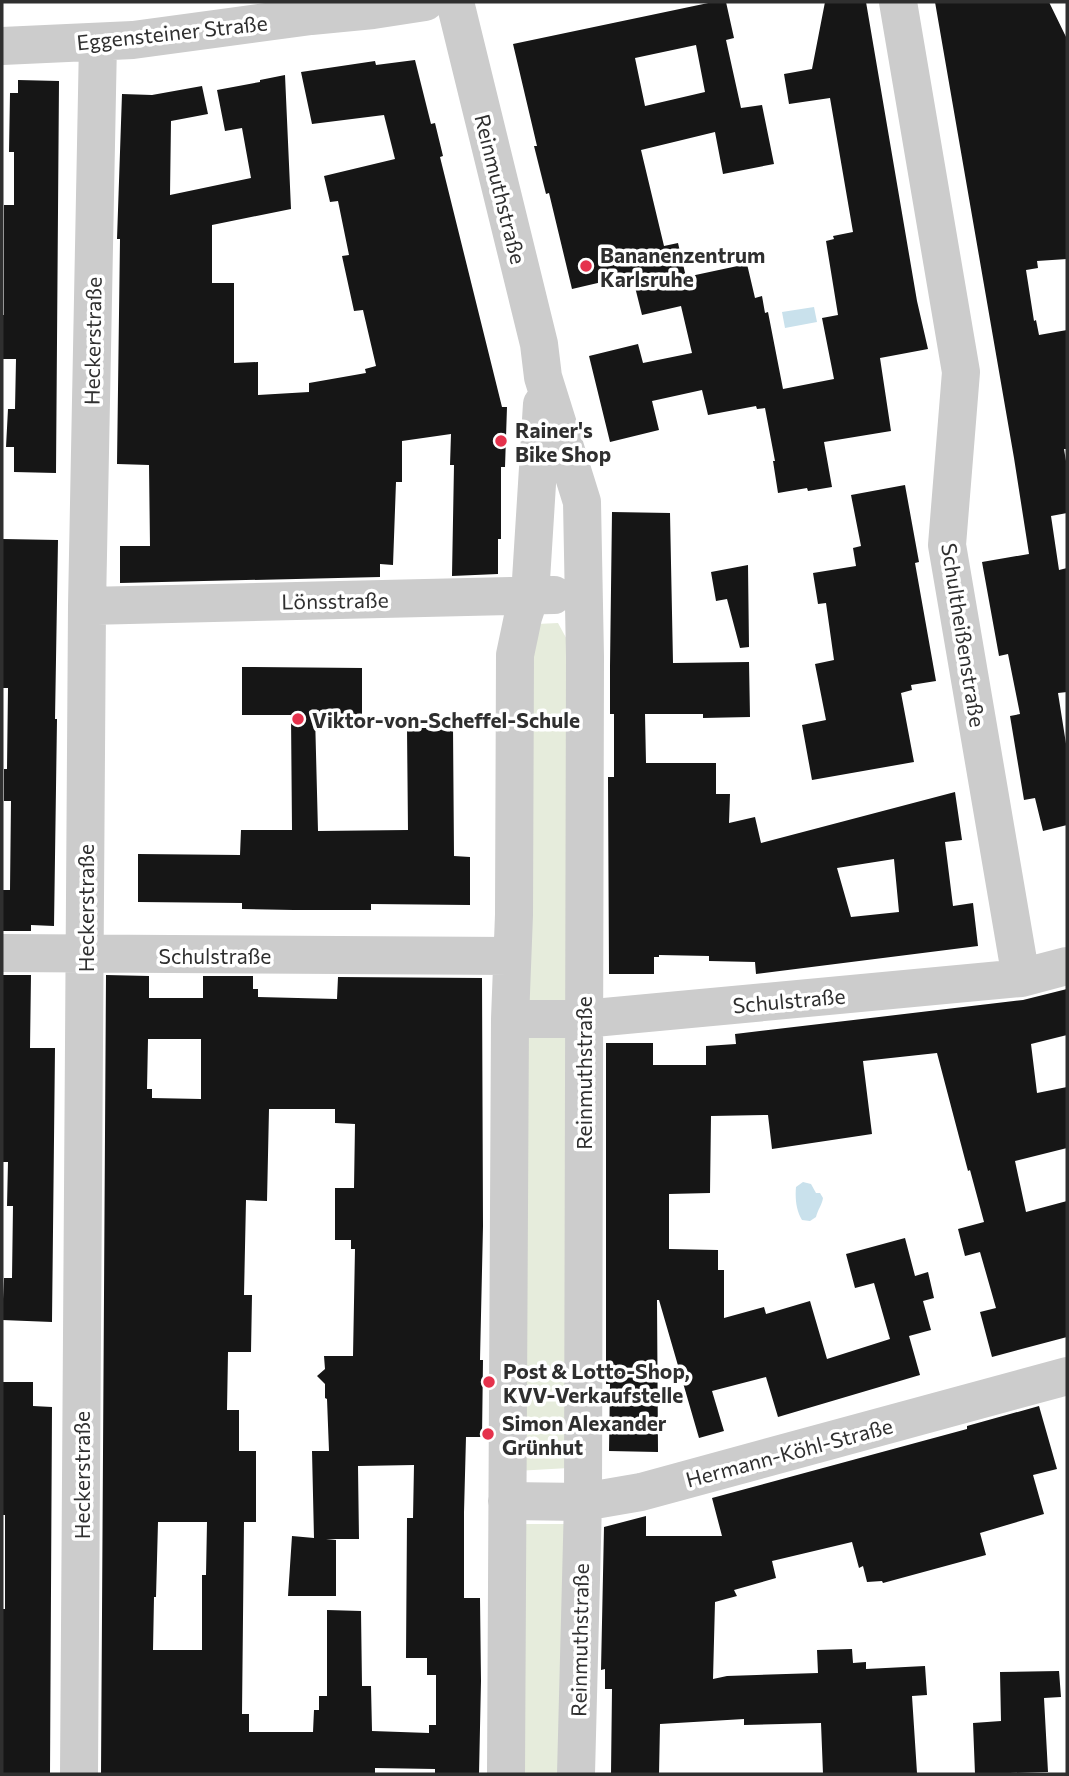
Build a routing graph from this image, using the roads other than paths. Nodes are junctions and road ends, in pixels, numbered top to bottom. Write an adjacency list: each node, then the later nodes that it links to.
1 (425, 2): 4 (street, Eggensteiner Straße)
2 (455, 2): 6 (street, Reinmuthstraße)
3 (898, 2): 14 (street, Schultheißenstraße)
4 (98, 42): 5 (street, Eggensteiner Straße); 9 (street, Heckerstraße)
5 (2, 46)
6 (543, 377): 7 (street, Reinmuthstraße); 8 (street, Reinmuthstraße)
7 (584, 594): 8 (street, Lönsstraße); 16 (street, Reinmuthstraße)
8 (530, 596): 9 (street, Lönsstraße); 12 (street, Reinmuthstraße)
9 (87, 606): 11 (street, Heckerstraße)
10 (2, 953): 11 (street, Schulstraße)
11 (85, 954): 12 (street, Schulstraße); 20 (street, Heckerstraße)
12 (512, 956): 15 (street, Reinmuthstraße)
13 (1067, 966): 14 (street, Schulstraße)
14 (1021, 978): 16 (street, Schulstraße)
15 (510, 1019): 16 (street, Schulstraße); 18 (street, Reinmuthstraße)
16 (583, 1019): 19 (street, Reinmuthstraße)
17 (1067, 1376): 19 (street, Hermann-Köhl-Straße)
18 (507, 1501): 19 (street, Hermann-Köhl-Straße); 21 (street, Reinmuthstraße)
19 (583, 1502): 22 (street, Reinmuthstraße)
20 (79, 1774)
21 (506, 1774)
22 (576, 1774)

